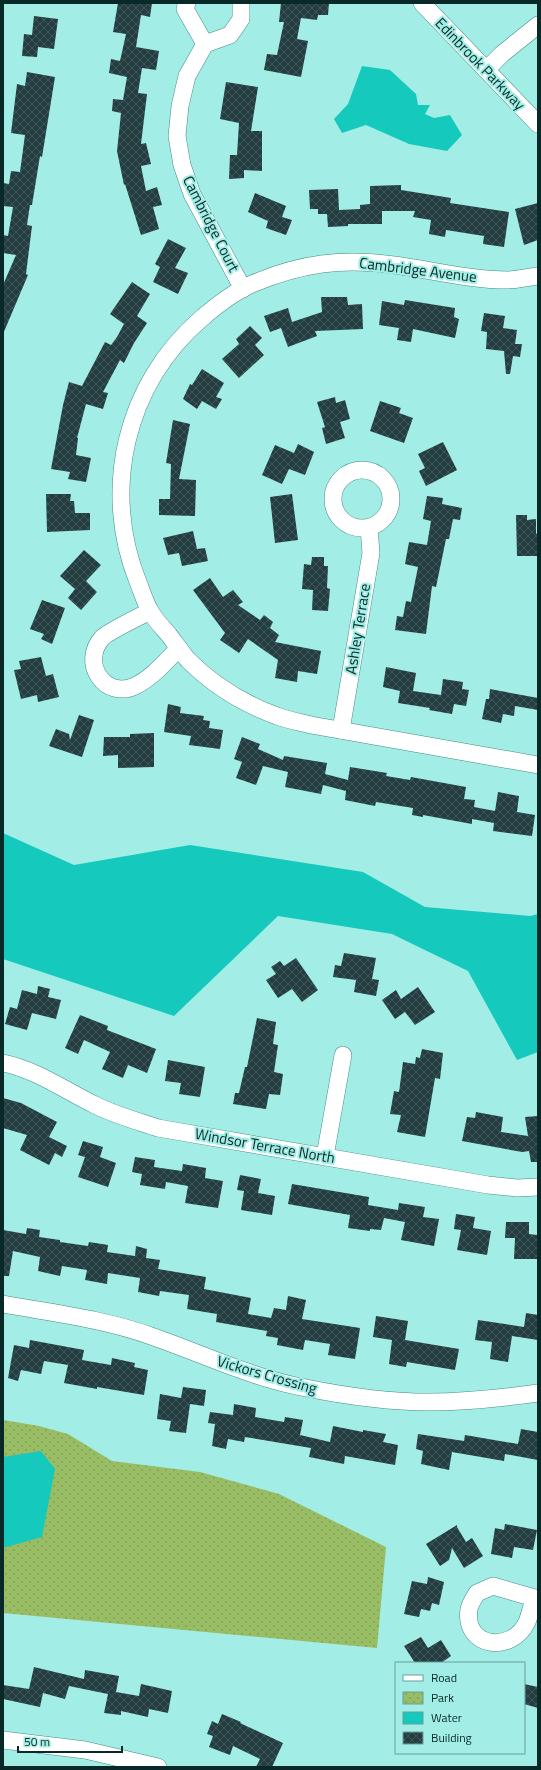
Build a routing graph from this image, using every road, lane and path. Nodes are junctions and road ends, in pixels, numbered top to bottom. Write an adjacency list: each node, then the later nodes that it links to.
1 (187, 3): 5 (street)
2 (241, 3): 5 (street)
3 (422, 3): 6 (street, Edinbrook Parkway)
4 (538, 25): 6 (street)
5 (205, 44): 9 (street, Cambridge Court)
6 (486, 70): 7 (street, Edinbrook Parkway)
7 (538, 124)
8 (538, 276): 9 (street, Cambridge Avenue)
9 (243, 289): 11 (street, Cambridge Avenue)
10 (368, 528): 13 (street, Ashley Terrace)
11 (150, 611): 12 (street); 12 (street)
12 (179, 648): 13 (street)
13 (341, 730): 14 (street)
14 (538, 765)
15 (343, 1056): 17 (street)
16 (3, 1063): 17 (street, Windsor Terrace North)
17 (326, 1156): 18 (street, Windsor Terrace North)
18 (538, 1187)
19 (3, 1304): 20 (street, Vickors Crossing)
20 (538, 1393)
21 (3, 1740): 22 (street)
22 (158, 1767)

